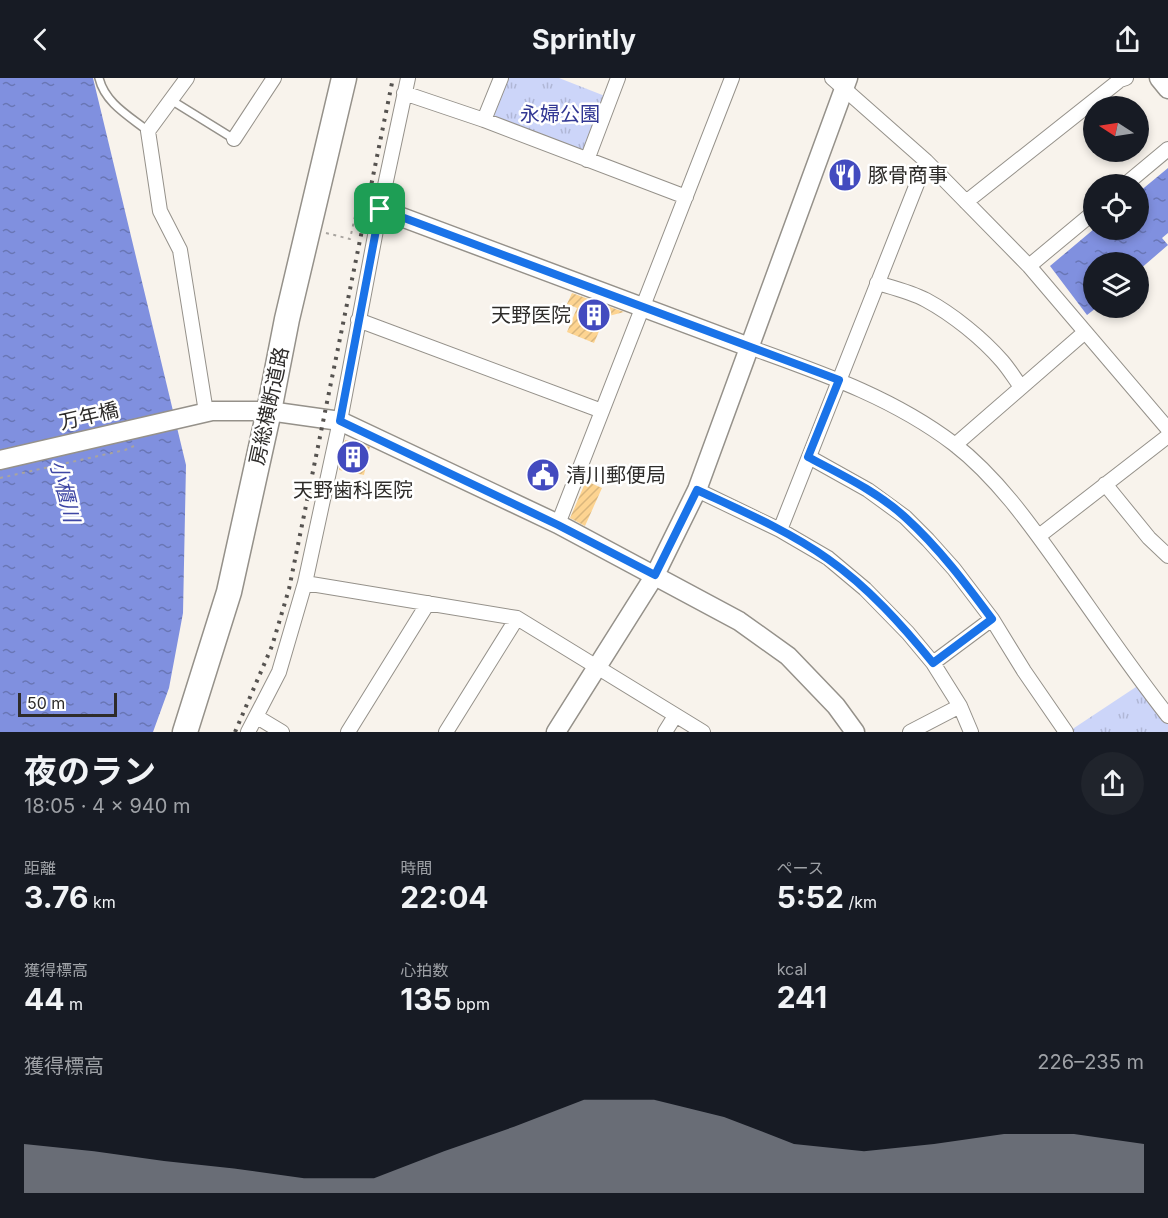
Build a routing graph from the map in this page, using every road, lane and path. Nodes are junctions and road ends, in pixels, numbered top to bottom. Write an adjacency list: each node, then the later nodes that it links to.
1 (99, 78): 16 (lane)
2 (187, 78): 14 (street)
3 (274, 78): 17 (street)
4 (344, 78): 27 (highway, 房総横断道路)
5 (408, 78): 13 (street)
6 (501, 78): 15 (street)
7 (618, 78): 19 (street)
8 (732, 78): 22 (street)
9 (1126, 78): 23 (street)
10 (1159, 78): 12 (street)
11 (842, 81): 20 (street); 33 (street)
12 (1168, 89)
13 (404, 93): 15 (street); 24 (street)
14 (171, 100): 16 (street); 17 (lane)
15 (484, 120): 19 (street)
16 (148, 131): 38 (street)
17 (234, 140)
18 (1168, 150): 21 (street)
19 (587, 160): 22 (street)
20 (926, 161): 23 (street); 29 (street)
21 (1138, 174)
22 (686, 197): 30 (street)
23 (966, 202): 28 (street)
24 (380, 209): 30 (street); 31 (street)
25 (356, 212): 27 (path)
26 (1083, 221): 28 (street)
27 (308, 229): 36 (highway, 房総横断道路)
28 (1029, 266): 32 (street)
29 (877, 283): 34 (street); 35 (street)
30 (643, 307): 33 (street); 37 (street)
31 (358, 320): 37 (street); 39 (street)
32 (1085, 332): 35 (street); 40 (street)
33 (749, 346): 34 (street); 46 (street)
34 (839, 380): 42 (street); 43 (street)
35 (1021, 387): 42 (street)
36 (269, 411): 38 (street, 万年橋); 39 (street, 万年橋); 62 (highway, 房総横断道路)
37 (602, 411): 47 (street)
38 (206, 412): 44 (street, 万年橋)
39 (340, 421): 47 (street, 万年橋); 52 (street)
40 (1168, 429)
41 (1168, 436): 45 (street)
42 (955, 445): 49 (street)
43 (808, 457): 48 (street); 55 (street)
44 (0, 460)
45 (1105, 484): 49 (street); 50 (street)
46 (697, 490): 48 (street); 51 (street)
47 (558, 525): 51 (street, 万年橋)
48 (780, 530): 56 (street)
49 (1039, 536): 60 (street)
50 (1168, 556)
51 (655, 575): 57 (street); 70 (street, 万年橋)
52 (305, 583): 53 (street); 61 (street)
53 (428, 603): 54 (street); 65 (street)
54 (517, 618): 57 (street); 66 (street)
55 (992, 619): 56 (street); 73 (street)
56 (933, 663): 58 (street)
57 (597, 668): 59 (street); 67 (street)
58 (960, 706): 71 (street); 72 (street)
59 (675, 716): 68 (street); 69 (street)
60 (1168, 716)
61 (257, 717): 63 (street); 64 (street)
62 (185, 732)
63 (248, 732)
64 (282, 732)
65 (348, 732)
66 (446, 732)
67 (556, 732)
68 (665, 732)
69 (703, 732)
70 (855, 732)
71 (910, 732)
72 (971, 732)
73 (1066, 732)

